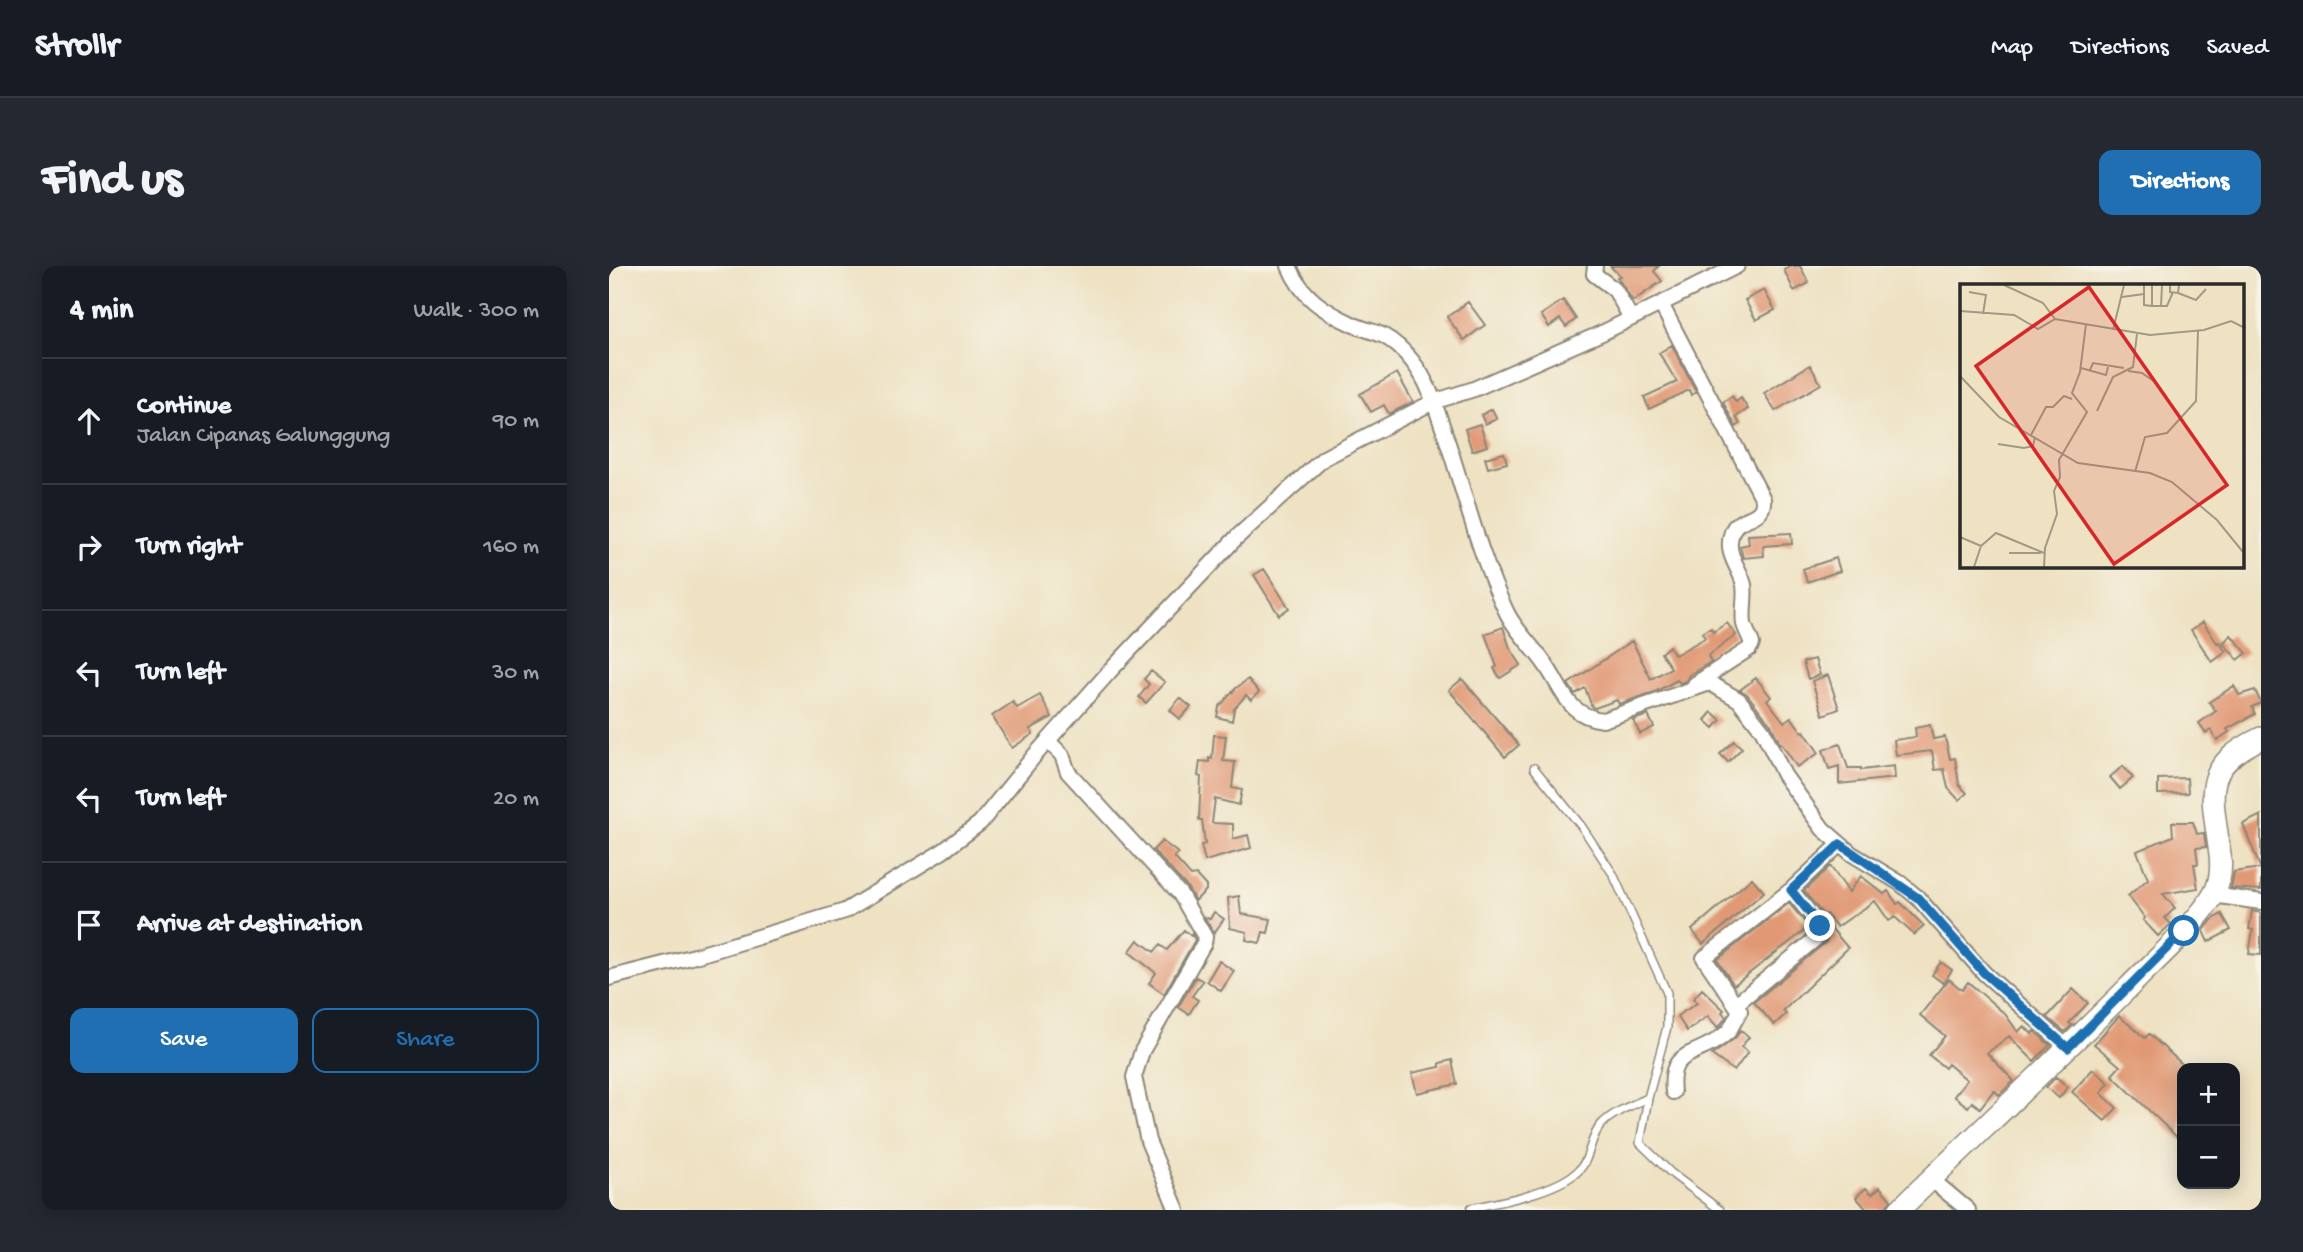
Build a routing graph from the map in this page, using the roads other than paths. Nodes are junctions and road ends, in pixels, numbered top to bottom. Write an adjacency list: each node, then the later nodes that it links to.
1 (1289, 266): 6 (street)
2 (1595, 266): 5 (street)
3 (1737, 266): 4 (street)
4 (1661, 303): 5 (street); 7 (street)
5 (1631, 318): 6 (street)
6 (1433, 402): 7 (street); 9 (street)
7 (1685, 691): 11 (street)
8 (2261, 738): 13 (street)
9 (1054, 747): 15 (street); 22 (street)
10 (1534, 768): 19 (lane)
11 (1840, 844): 12 (street); 17 (street)
12 (1791, 890): 16 (street); 16 (street)
13 (2213, 895): 14 (street); 17 (street)
14 (2261, 902)
15 (609, 978)
16 (1736, 1004): 18 (street)
17 (2068, 1048): 20 (street)
18 (1673, 1092)
19 (1647, 1098): 21 (lane); 23 (lane)
20 (1931, 1179): 24 (street); 25 (street)
21 (1471, 1208)
22 (1177, 1210)
23 (1720, 1210)
24 (1899, 1210)
25 (1968, 1210)

